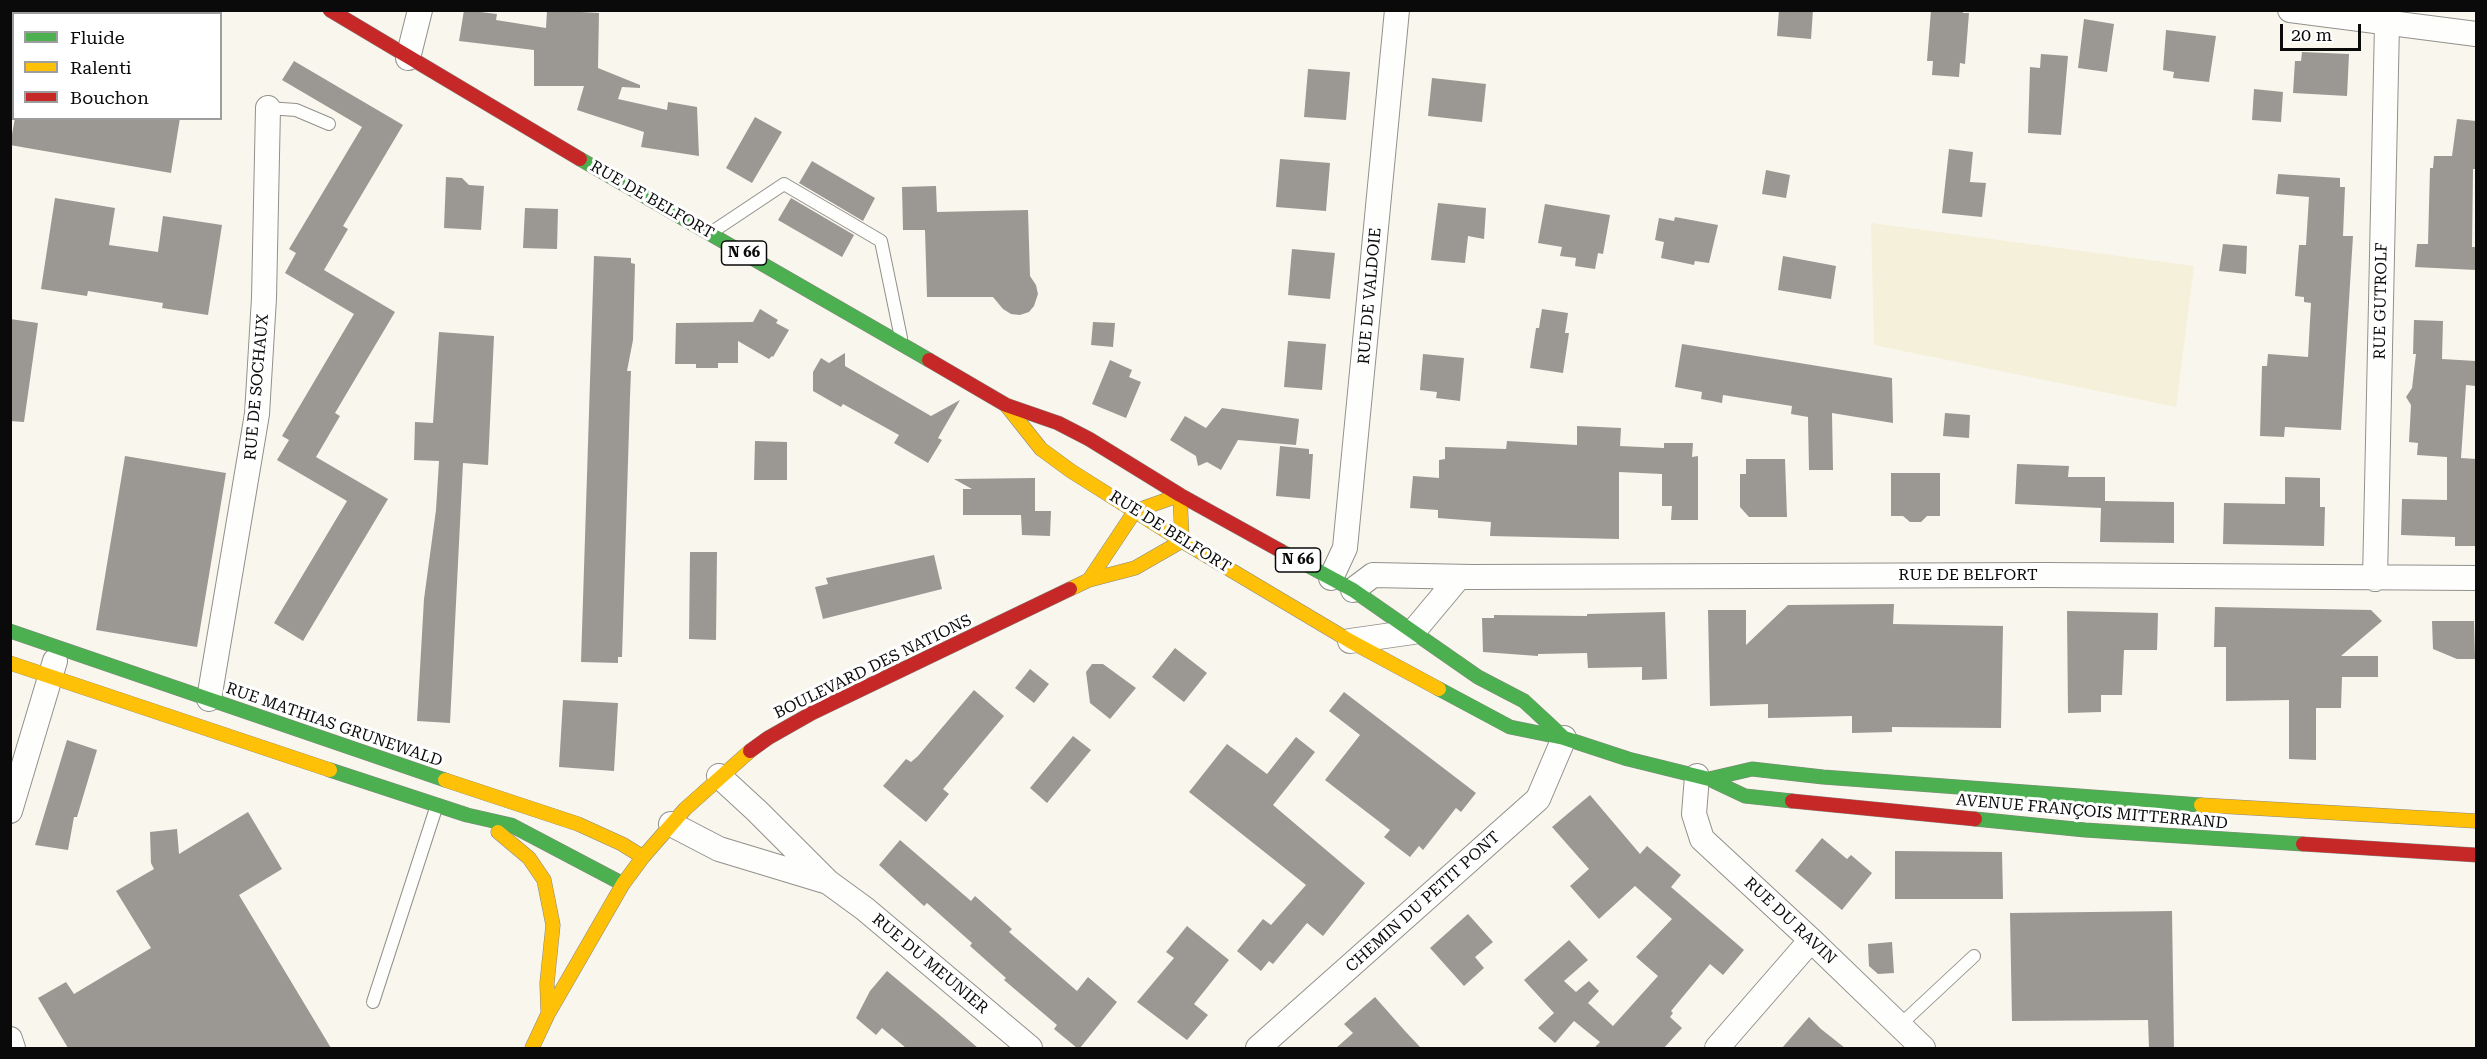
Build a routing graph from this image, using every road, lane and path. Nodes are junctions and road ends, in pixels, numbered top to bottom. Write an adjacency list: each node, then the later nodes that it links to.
1 (330, 10): 7 (main road, RUE DE BELFORT / N 66)
2 (420, 10): 7 (street)
3 (1397, 10): 17 (street, RUE DE VALDOIE)
4 (2290, 10): 5 (street)
5 (2387, 24): 6 (street); 19 (street, RUE GUTROLF)
6 (2476, 34)
7 (408, 58): 10 (main road, RUE DE BELFORT / N 66)
8 (268, 108): 9 (lane); 28 (street, RUE DE SOCHAUX)
9 (329, 124)
10 (710, 233): 11 (main road, RUE DE BELFORT / N 66); 11 (lane)
11 (903, 345): 12 (main road, RUE DE BELFORT / N 66)
12 (1006, 405): 13 (main road, RUE DE BELFORT / N 66); 14 (main road, RUE DE BELFORT / N 66)
13 (1180, 495): 14 (main road); 15 (main road); 17 (main road, RUE DE BELFORT / N 66)
14 (1135, 511): 15 (main road, RUE DE BELFORT / N 66); 20 (main road)
15 (1182, 541): 20 (main road, BOULEVARD DES NATIONS); 24 (main road, RUE DE BELFORT / N 66)
16 (1459, 577): 19 (street, RUE DE BELFORT); 21 (street, RUE DE BELFORT); 23 (street)
17 (1331, 578): 21 (main road, RUE DE BELFORT / N 66)
18 (2476, 578): 19 (street, RUE DE BELFORT)
19 (2375, 579)
20 (1089, 580): 30 (main road, BOULEVARD DES NATIONS)
21 (1353, 590): 23 (main road, RUE DE BELFORT / N 66)
22 (10, 632): 25 (main road, RUE MATHIAS GRUNEWALD)
23 (1413, 632): 24 (street); 29 (main road, AVENUE FRANÇOIS MITTERRAND)
24 (1350, 641): 29 (main road, AVENUE FRANÇOIS MITTERRAND)
25 (59, 648): 27 (street); 28 (main road, RUE MATHIAS GRUNEWALD)
26 (10, 663): 27 (main road)
27 (51, 676): 32 (main road); 33 (street)
28 (209, 699): 38 (main road, RUE MATHIAS GRUNEWALD)
29 (1564, 738): 31 (main road, AVENUE FRANÇOIS MITTERRAND); 50 (street, CHEMIN DU PETIT PONT)
30 (719, 776): 36 (main road, BOULEVARD DES NATIONS); 39 (street, RUE DU MEUNIER)
31 (1703, 777): 35 (main road, AVENUE FRANÇOIS MITTERRAND); 37 (main road, AVENUE FRANÇOIS MITTERRAND); 41 (street, RUE DU RAVIN)
32 (437, 804): 34 (main road); 43 (lane)
33 (11, 810)
34 (467, 815): 40 (main road); 44 (main road)
35 (2476, 821)
36 (671, 824): 38 (main road, BOULEVARD DES NATIONS); 39 (street, RUE DU MEUNIER)
37 (2476, 855)
38 (643, 857): 40 (main road, BOULEVARD DES NATIONS)
39 (828, 882): 49 (street, RUE DU MEUNIER)
40 (623, 884): 44 (main road, BOULEVARD DES NATIONS)
41 (1811, 940): 45 (street, RUE DU RAVIN); 51 (street)
42 (1974, 956): 45 (lane)
43 (373, 1002)
44 (548, 1014): 48 (main road, BOULEVARD DES NATIONS)
45 (1900, 1025): 52 (street, RUE DU RAVIN)
46 (10, 1039): 47 (street)
47 (13, 1048)
48 (532, 1048)
49 (1030, 1048)
50 (1258, 1048)
51 (1717, 1048)
52 (1923, 1048)

